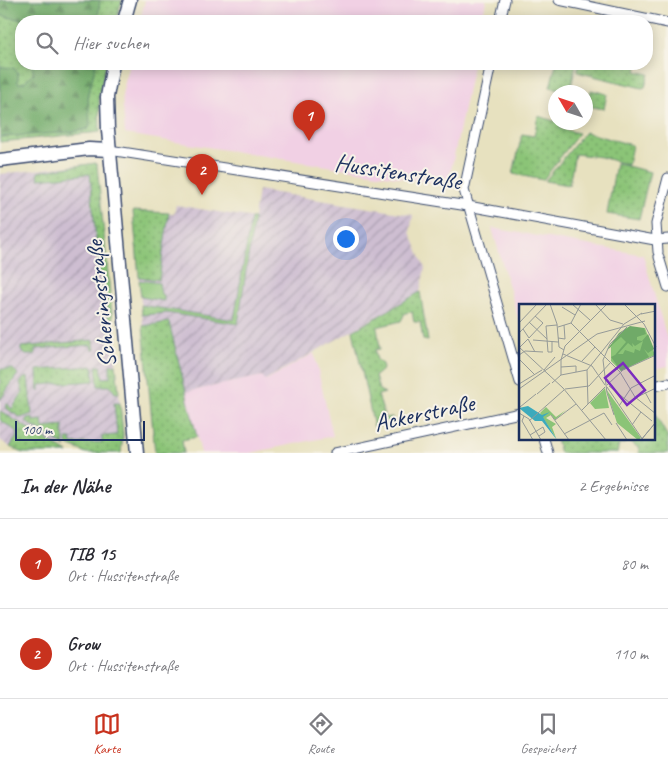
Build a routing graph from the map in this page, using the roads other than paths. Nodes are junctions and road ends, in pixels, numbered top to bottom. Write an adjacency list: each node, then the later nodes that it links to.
1 (130, 0): 4 (street)
2 (505, 0): 5 (street)
3 (559, 0): 6 (street)
4 (126, 15)
5 (501, 15)
6 (630, 15)
7 (653, 20): 8 (street)
8 (668, 23)
9 (112, 70): 11 (street, Scheringstraße)
10 (490, 70): 14 (street)
11 (109, 150): 12 (street, Hussitenstraße); 14 (street, Hussitenstraße); 21 (street, Scheringstraße)
12 (0, 160)
13 (668, 178): 16 (street)
14 (468, 206): 16 (street, Hussitenstraße); 18 (street)
15 (668, 239): 16 (street, Hussitenstraße)
16 (655, 240): 17 (street)
17 (668, 287)
18 (519, 379)
19 (519, 412): 22 (street, Ackerstraße)
20 (544, 440): 23 (street)
21 (137, 453)
22 (335, 453)
23 (548, 453)

